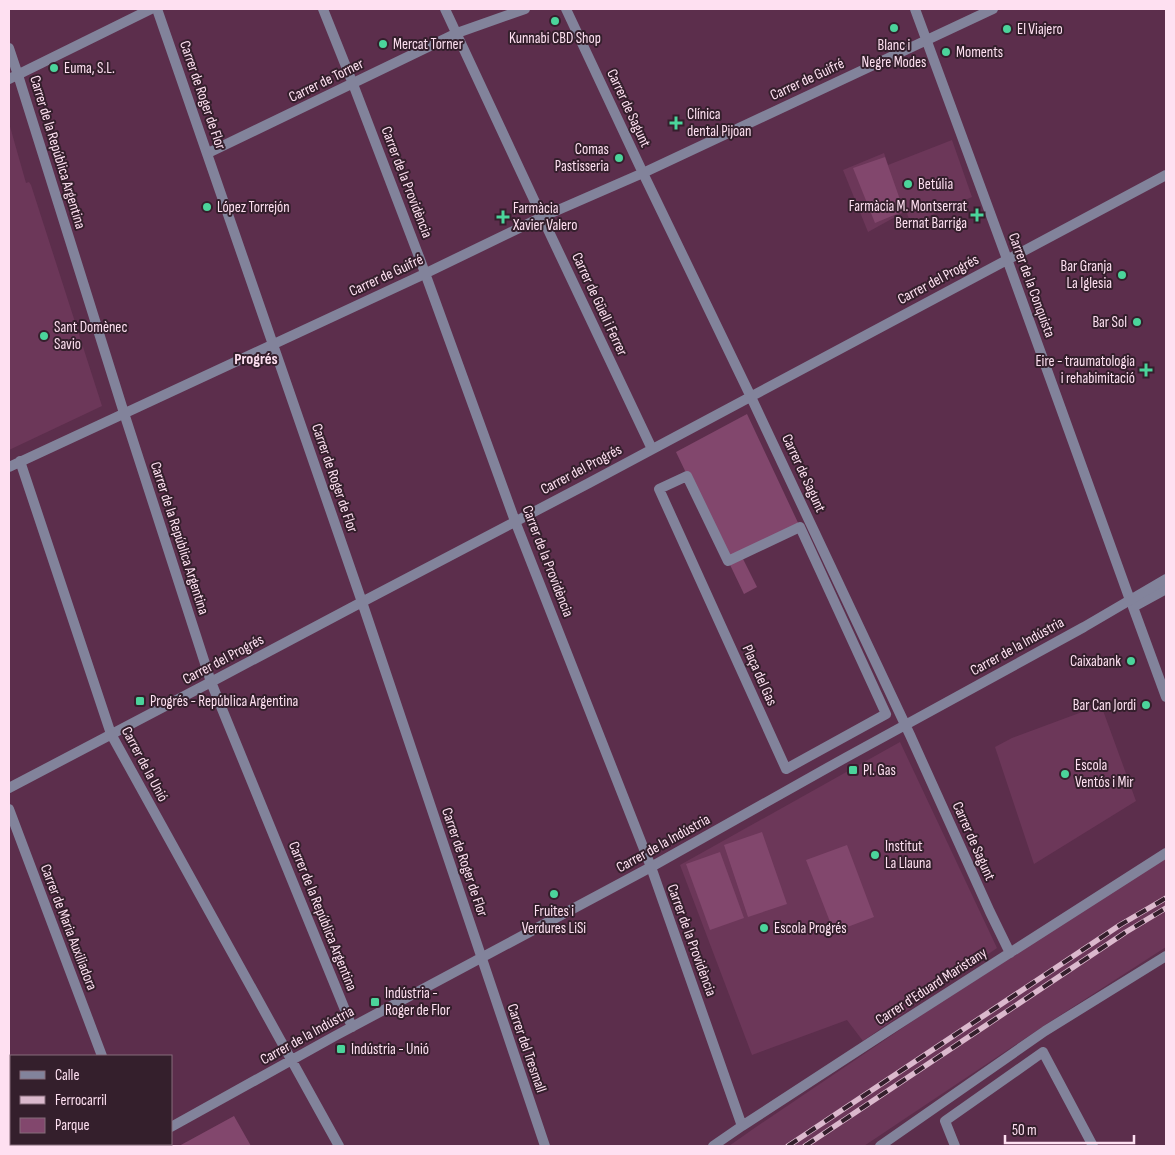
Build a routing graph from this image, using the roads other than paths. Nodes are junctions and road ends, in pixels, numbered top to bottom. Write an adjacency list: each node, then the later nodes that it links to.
1 (151, 9): 12 (street)
2 (157, 9): 14 (street, Carrer de Roger de Flor)
3 (323, 9): 13 (street, Carrer de la Providència)
4 (445, 9): 9 (street, Carrer de Güell i Ferrer)
5 (525, 9): 9 (street, Carrer de Torner)
6 (566, 9): 15 (street, Carrer de Sagunt)
7 (915, 9): 10 (street, Carrer de la Conquista)
8 (993, 9): 10 (street, Carrer de Guifré)
9 (457, 34): 13 (street, Carrer de Torner); 17 (street, Carrer de Güell i Ferrer)
10 (926, 40): 15 (street, Carrer de Guifré); 18 (street, Carrer de la Conquista)
11 (9, 48): 12 (street, Carrer de la República Argentina)
12 (14, 77): 22 (street, Carrer de la República Argentina)
13 (353, 84): 14 (street, Carrer de Torner); 19 (street, Carrer de la Providència)
14 (208, 154): 20 (street, Carrer de Roger de Flor)
15 (643, 173): 17 (street, Carrer de Guifré); 21 (street, Carrer de Sagunt)
16 (1166, 175): 18 (street, Carrer del Progrés)
17 (542, 217): 19 (street, Carrer de Guifré); 23 (street, Carrer de Güell i Ferrer)
18 (1008, 259): 21 (street, Carrer del Progrés); 30 (street, Carrer de la Conquista)
19 (426, 273): 20 (street, Carrer de Guifré); 26 (street, Carrer de la Providència)
20 (273, 344): 22 (street, Carrer de Guifré); 31 (street, Carrer de Roger de Flor)
21 (751, 396): 23 (street, Carrer del Progrés); 34 (street, Carrer de Sagunt)
22 (124, 413): 24 (street, Carrer de Guifré); 32 (street, Carrer de la República Argentina)
23 (652, 449): 26 (street, Carrer del Progrés)
24 (20, 461): 25 (street, Carrer de Guifré); 35 (street, Carrer de la Unió)
25 (9, 467)
26 (515, 521): 31 (street, Carrer del Progrés); 39 (street, Carrer de la Providència)
27 (800, 527): 27 (street, Plaça del Gas)
28 (1166, 579): 30 (street, Carrer de la Indústria)
29 (1166, 589): 33 (street)
30 (1130, 600): 34 (street, Carrer de la Indústria)
31 (362, 602): 32 (street, Carrer del Progrés); 42 (street, Carrer de Roger de Flor)
32 (212, 682): 35 (street, Carrer del Progrés); 43 (street, Carrer de la República Argentina)
33 (1166, 697)
34 (905, 724): 39 (street, Carrer de la Indústria); 40 (street, Carrer de Sagunt)
35 (111, 734): 36 (street, Carrer del Progrés); 45 (street, Carrer de la Unió)
36 (9, 788)
37 (9, 808): 44 (street, Carrer de Maria Auxiliadora)
38 (1166, 853): 40 (street, Carrer d'Eduard Maristany)
39 (650, 867): 42 (street, Carrer de la Indústria); 46 (street, Carrer de la Providència)
40 (1010, 953): 46 (street, Carrer d'Eduard Maristany)
41 (1166, 956): 51 (street)
42 (481, 959): 43 (street, Carrer de la Indústria); 49 (street, Carrer del Tresmall)
43 (352, 1027): 45 (street, Carrer de la Indústria)
44 (102, 1055)
45 (291, 1060): 47 (street, Carrer de la Indústria); 48 (street, Carrer de la Unió)
46 (742, 1126): 50 (street, Carrer d'Eduard Maristany)
47 (172, 1127)
48 (339, 1146)
49 (545, 1146)
50 (713, 1146)
51 (880, 1146)
52 (955, 1146): 53 (street)
53 (1093, 1146)

